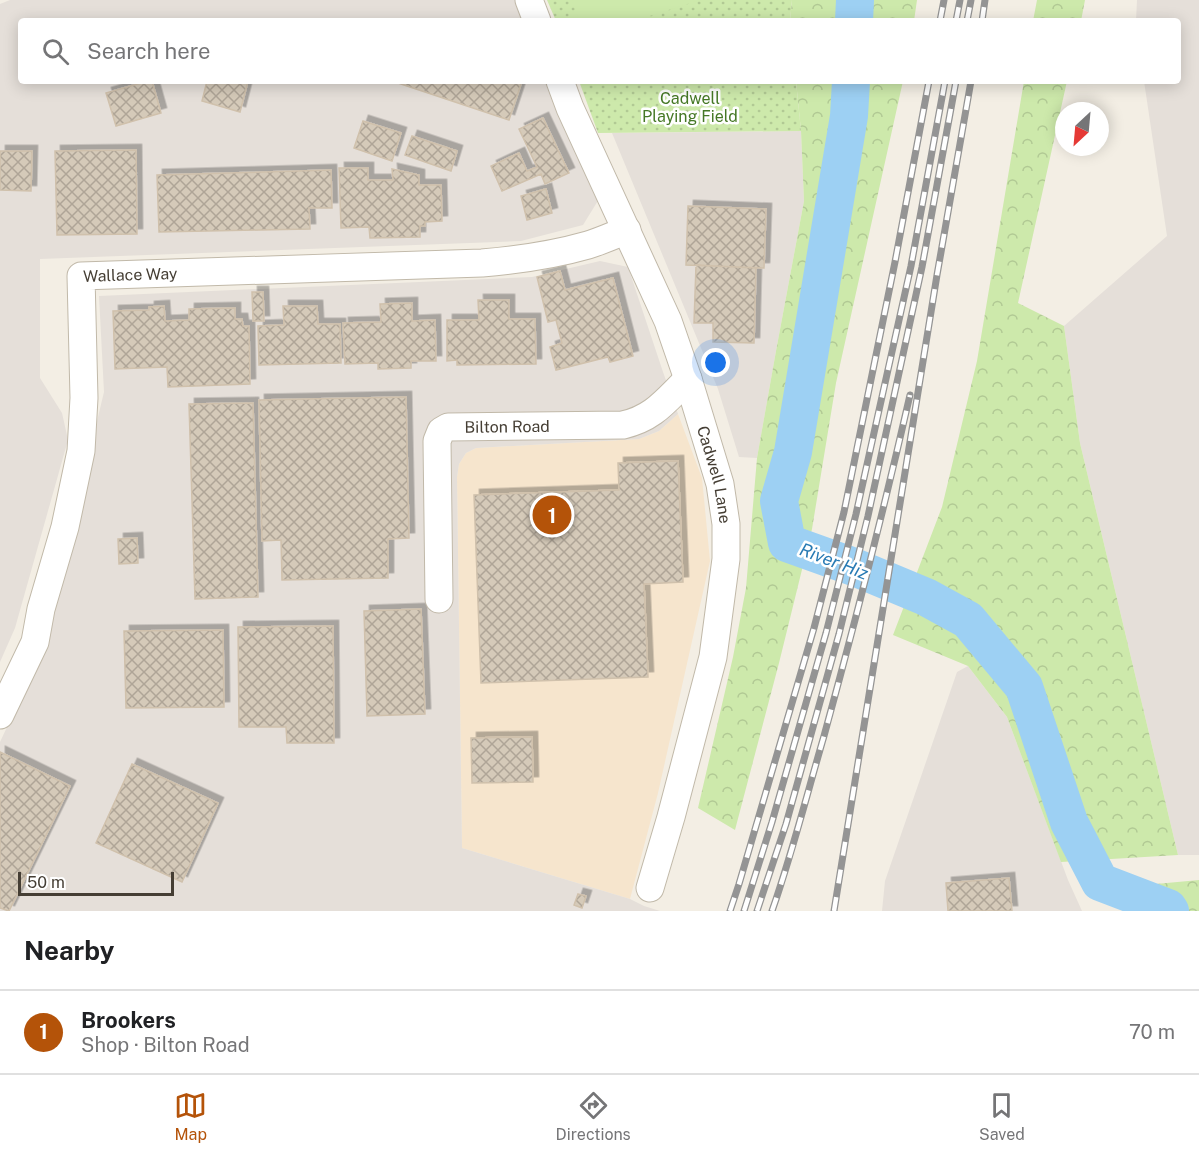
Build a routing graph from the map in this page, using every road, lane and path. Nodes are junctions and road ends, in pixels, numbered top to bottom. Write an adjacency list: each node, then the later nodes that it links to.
1 (529, 0): 2 (street)
2 (536, 18)
3 (561, 84): 4 (street, Cadwell Lane)
4 (627, 230): 5 (street, Cadwell Lane); 7 (street, Wallace Way)
5 (688, 379): 6 (street, Bilton Road); 8 (street, Cadwell Lane)
6 (439, 599)
7 (0, 715)
8 (650, 888)

